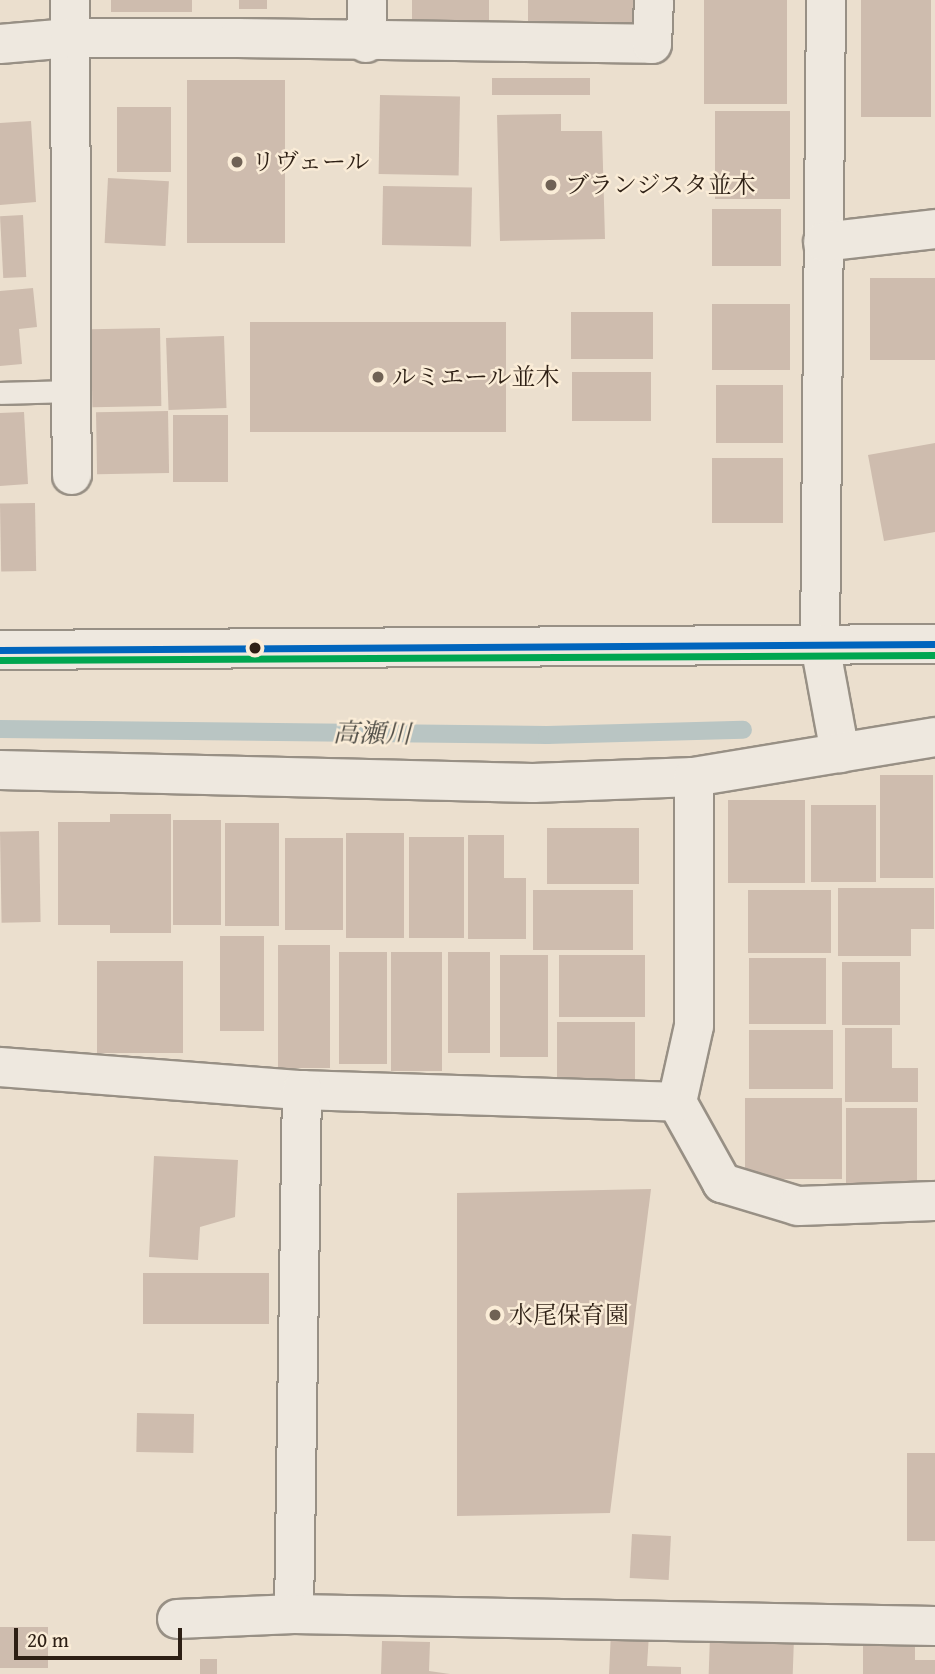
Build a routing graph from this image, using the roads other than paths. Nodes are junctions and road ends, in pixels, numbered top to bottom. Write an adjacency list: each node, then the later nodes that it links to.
1 (70, 0): 5 (street)
2 (367, 0): 6 (street)
3 (654, 0): 6 (street)
4 (826, 0): 9 (street)
5 (70, 38): 6 (street); 7 (street); 10 (street)
6 (366, 43)
7 (0, 44)
8 (935, 229): 9 (street)
9 (822, 242): 15 (street)
10 (72, 391): 11 (lane); 12 (street)
11 (0, 393)
12 (72, 475)
13 (935, 644): 15 (street)
14 (0, 650): 15 (street)
15 (823, 658): 17 (street)
16 (935, 737): 17 (street)
17 (840, 753): 19 (street)
18 (0, 770): 19 (street)
19 (694, 777): 22 (street)
20 (0, 1067): 21 (street)
21 (302, 1090): 22 (street); 24 (street)
22 (677, 1102): 23 (street)
23 (935, 1201)
24 (294, 1614): 25 (street); 26 (street)
25 (177, 1619)
26 (935, 1626)

